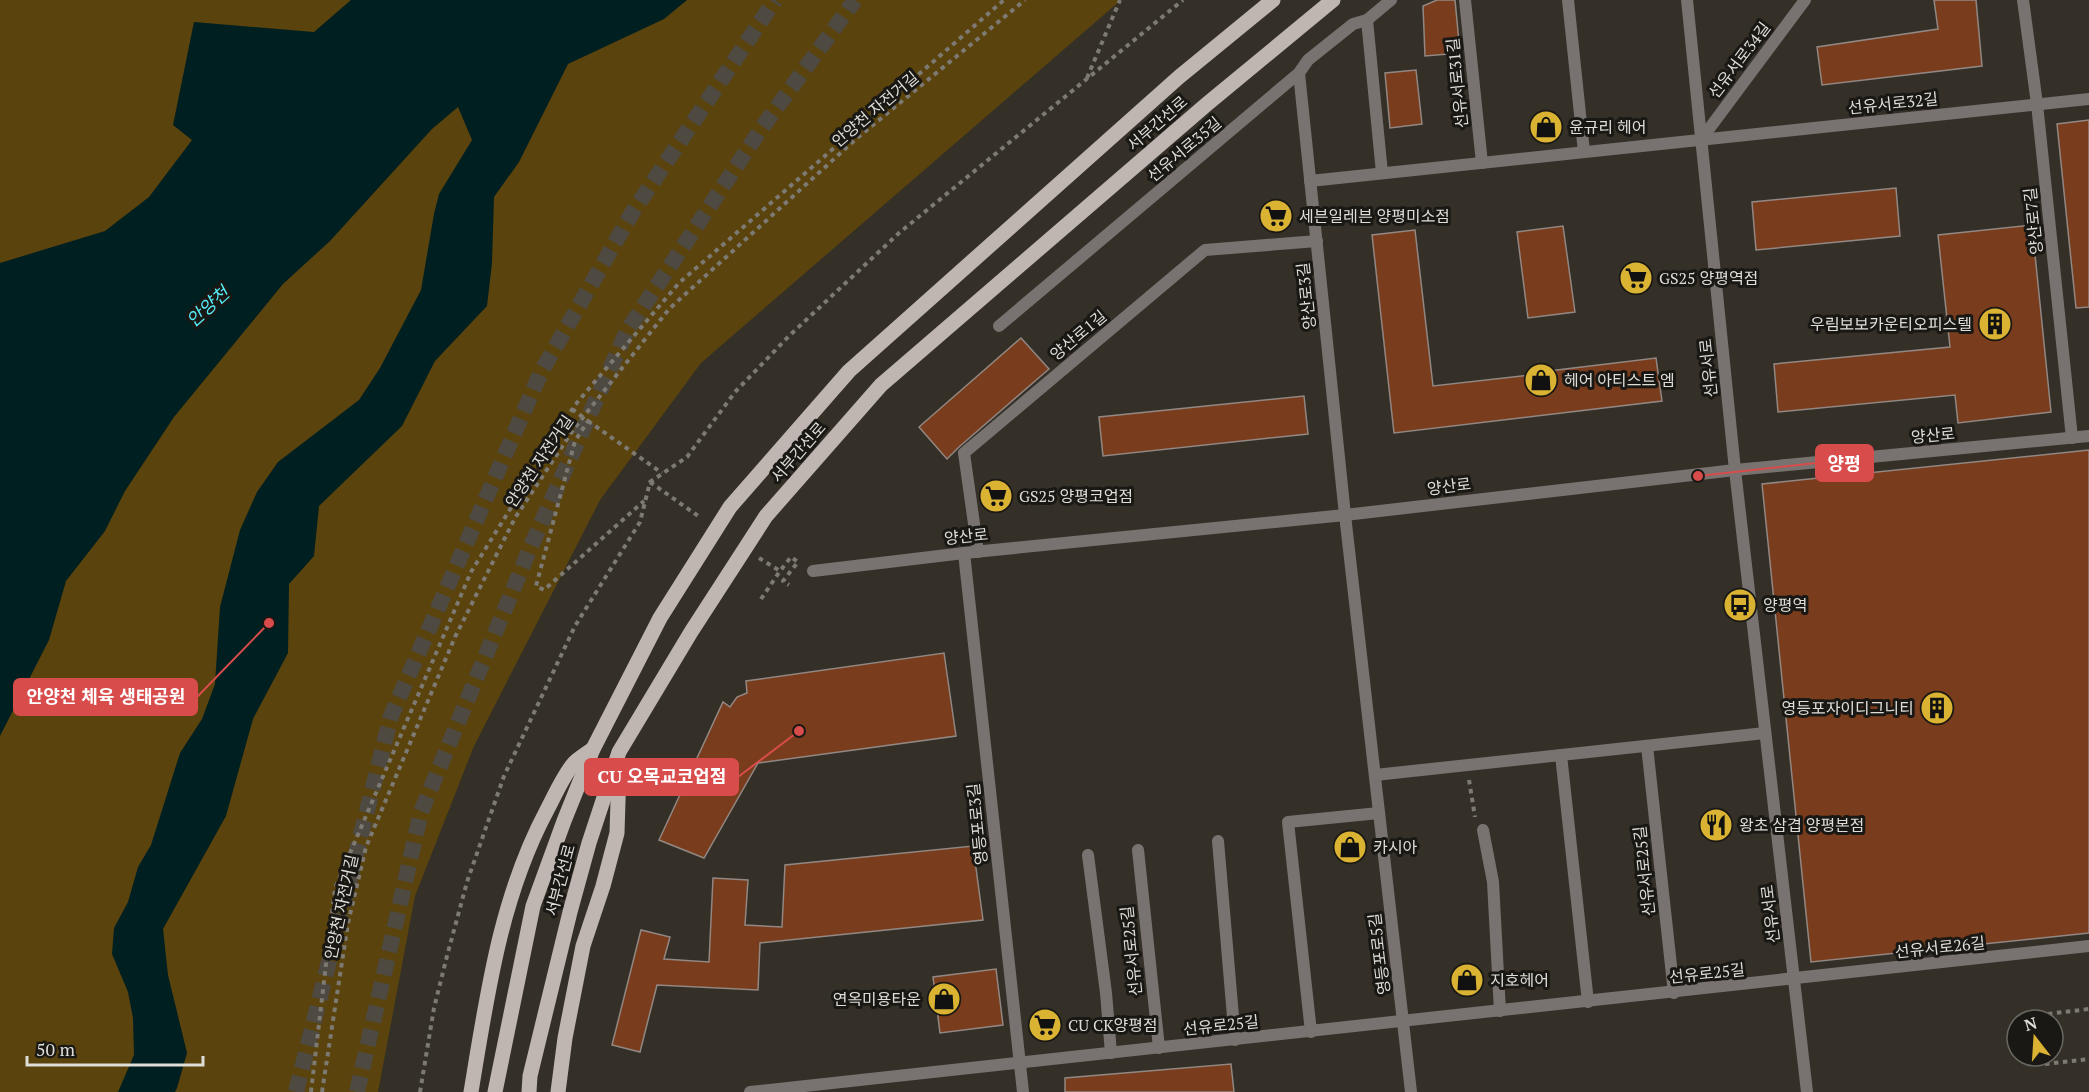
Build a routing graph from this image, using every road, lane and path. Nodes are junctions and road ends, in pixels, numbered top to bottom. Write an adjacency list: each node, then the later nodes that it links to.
1 (1004, 0): 24 (path)
2 (1025, 0): 25 (path, 안양천 자전거길)
3 (1120, 0): 14 (path)
4 (1273, 0): 44 (main road, 서부간선로)
5 (1333, 0): 45 (main road, 서부간선로)
6 (1391, 0): 12 (street, 선유서로35길)
7 (1465, 0): 19 (street, 선유서로31길)
8 (1568, 0): 18 (street)
9 (1687, 0): 17 (street, 선유서로)
10 (1805, 0): 17 (street, 선유서로34길)
11 (2023, 0): 16 (street, 양산로7길)
12 (1367, 20): 13 (street, 선유서로35길); 20 (street)
13 (1299, 73): 21 (street, 양산로3길); 23 (street, 선유서로35길)
14 (1087, 79)
15 (2089, 99): 16 (street, 선유서로32길)
16 (2037, 104): 17 (street, 선유서로32길); 28 (street, 양산로7길)
17 (1700, 141): 18 (street); 29 (street, 선유서로)
18 (1584, 152): 19 (street)
19 (1482, 163): 20 (street)
20 (1382, 173): 21 (street)
21 (1310, 181): 22 (street, 양산로3길)
22 (1317, 241): 34 (street, 양산로3길); 35 (street, 양산로1길)
23 (999, 326)
24 (572, 409): 25 (path); 69 (path)
25 (583, 417): 26 (path); 70 (path, 안양천 자전거길)
26 (588, 421): 30 (path); 33 (path)
27 (2089, 436): 28 (street, 양산로)
28 (2072, 438): 29 (street, 양산로)
29 (1735, 470): 34 (street, 양산로); 42 (street, 선유서로)
30 (662, 473)
31 (650, 482): 32 (path)
32 (658, 488)
33 (644, 500)
34 (1346, 515): 35 (street, 양산로); 48 (street, 영등포로5길)
35 (978, 552): 36 (street, 양산로)
36 (964, 553): 38 (street, 양산로); 68 (street, 영등포로3길)
37 (791, 557): 40 (path)
38 (813, 571)
39 (780, 572): 41 (path)
40 (789, 585)
41 (761, 598)
42 (1765, 733): 43 (street); 55 (street, 선유서로)
43 (1647, 746): 46 (street); 56 (street, 선유서로25길)
44 (593, 749): 71 (main road); 72 (main road, 서부간선로)
45 (619, 752): 73 (main road, 서부간선로); 74 (main road)
46 (1561, 755): 47 (street); 57 (street)
47 (1467, 765): 48 (street); 50 (path)
48 (1375, 775): 49 (street, 영등포로5길)
49 (1379, 813): 61 (street, 영등포로5길); 62 (street)
50 (1483, 830): 59 (street)
51 (1218, 841): 63 (street)
52 (1138, 850): 64 (street, 선유서로25길)
53 (1088, 855): 65 (street)
54 (2089, 946): 55 (street, 선유서로26길)
55 (1794, 980): 56 (street, 선유로25길); 78 (street, 선유서로)
56 (1674, 993): 57 (street, 선유로25길)
57 (1588, 1002): 59 (street, 선유로25길)
58 (2089, 1009): 60 (path)
59 (1500, 1011): 61 (street, 선유로25길)
60 (2065, 1012)
61 (1403, 1022): 62 (street, 선유로25길); 77 (street, 영등포로5길)
62 (1311, 1032): 63 (street, 선유로25길)
63 (1235, 1040): 64 (street, 선유로25길)
64 (1159, 1048): 65 (street, 선유로25길)
65 (1111, 1053): 68 (street, 선유로25길)
66 (2089, 1059): 67 (path)
67 (2065, 1062)
68 (1019, 1063): 75 (street, 선유로25길); 76 (street, 영등포로3길)
69 (311, 1092)
70 (322, 1092)
71 (471, 1092)
72 (495, 1092)
73 (529, 1092)
74 (558, 1092)
75 (750, 1092)
76 (1023, 1092)
77 (1411, 1092)
78 (1807, 1092)

